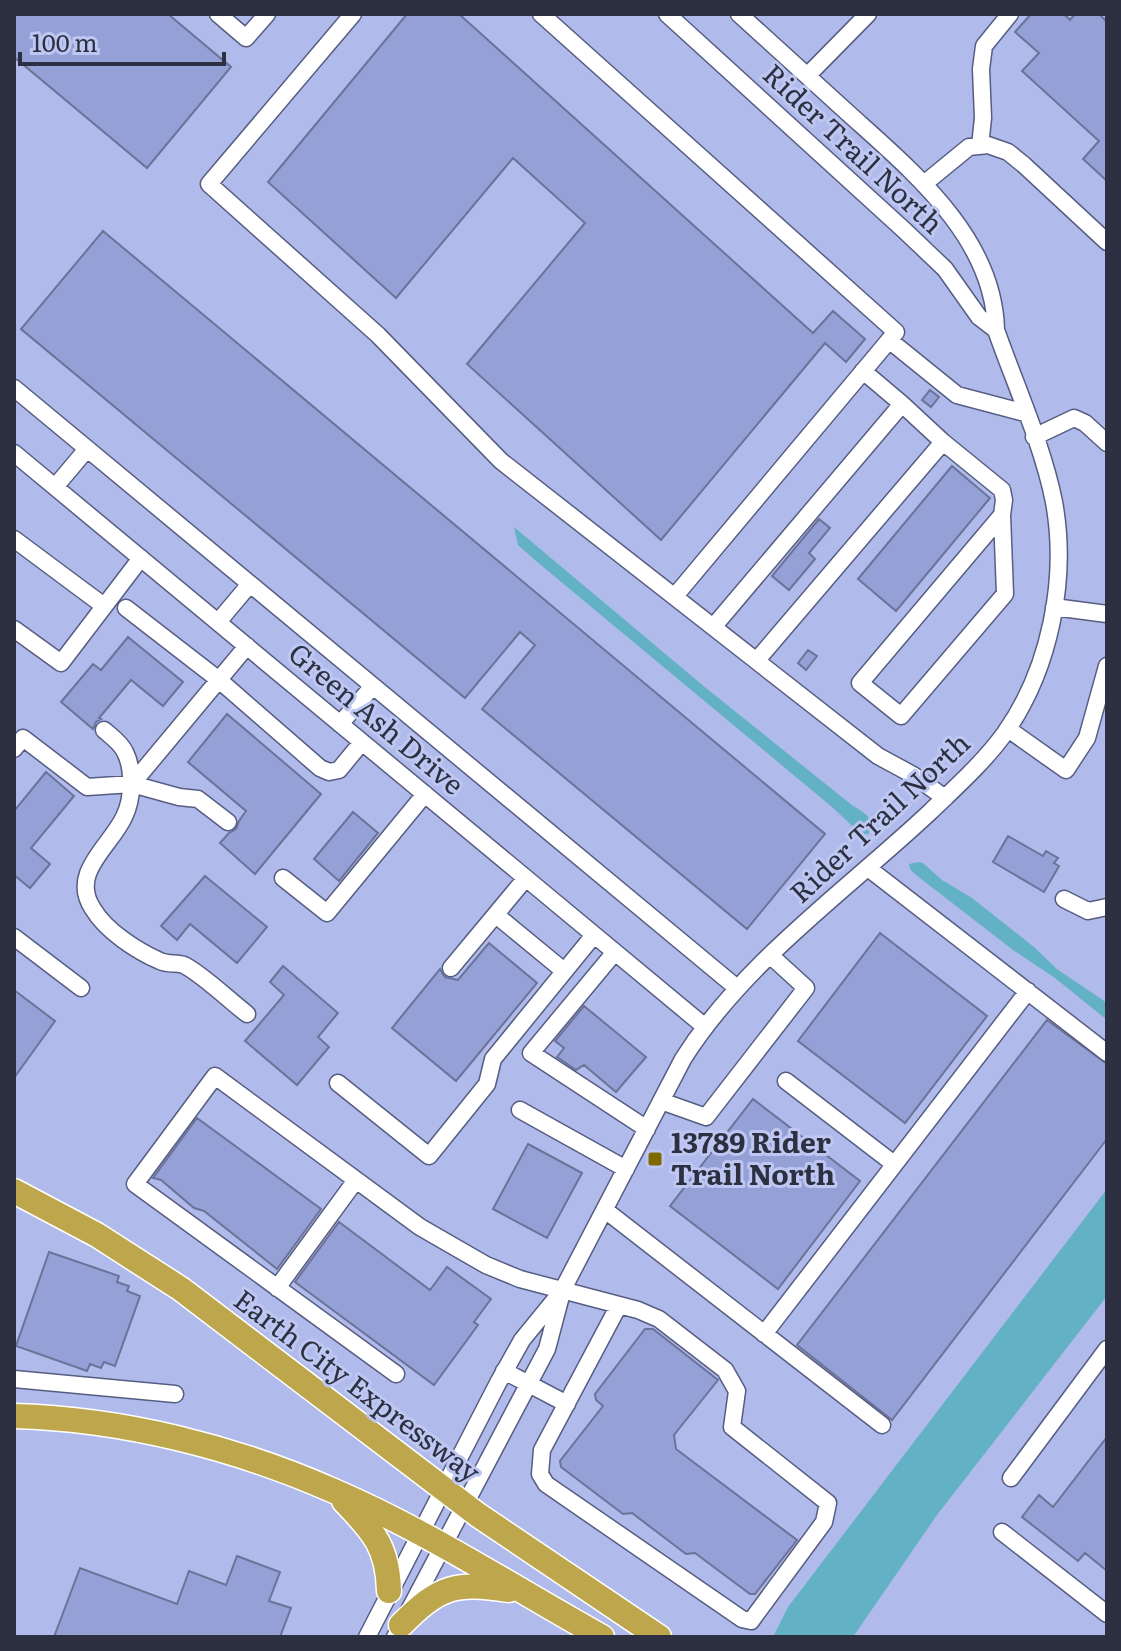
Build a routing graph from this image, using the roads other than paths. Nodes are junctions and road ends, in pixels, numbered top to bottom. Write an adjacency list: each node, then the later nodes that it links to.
1 (218, 14): 2 (street)
2 (267, 14)
3 (353, 14): 29 (street)
4 (541, 14): 14 (street)
5 (667, 14): 13 (street, Rider Trail North)
6 (739, 14): 9 (street, Rider Trail North)
7 (868, 14): 9 (street)
8 (1010, 14): 10 (street)
9 (807, 76): 11 (street, Rider Trail North)
10 (980, 146): 11 (street); 12 (street)
11 (925, 183): 13 (street, Rider Trail North)
12 (1107, 242)
13 (996, 330): 18 (street, Rider Trail North)
14 (889, 340): 15 (street); 18 (street)
15 (863, 371): 17 (street); 29 (street)
16 (14, 388): 22 (street)
17 (902, 404): 20 (street); 35 (street)
18 (1025, 413): 19 (street, Rider Trail North)
19 (1034, 437): 21 (street); 31 (street, Rider Trail North)
20 (943, 442): 25 (street); 38 (street)
21 (1107, 443)
22 (87, 449): 24 (street); 28 (street)
23 (14, 453): 24 (street, Green Ash Drive)
24 (55, 487): 27 (street, Green Ash Drive)
25 (1002, 515): 25 (street)
26 (14, 539): 30 (street)
27 (141, 558): 30 (street); 34 (street, Green Ash Drive)
28 (250, 584): 34 (street); 41 (street)
29 (675, 596): 35 (street)
30 (104, 606): 36 (street)
31 (1054, 607): 33 (street); 43 (street, Rider Trail North)
32 (126, 608): 40 (street)
33 (1107, 614)
34 (218, 622): 37 (street, Green Ash Drive)
35 (714, 626): 38 (street)
36 (14, 629)
37 (247, 646): 40 (street); 42 (street, Green Ash Drive)
38 (757, 660): 49 (street)
39 (1107, 666): 43 (street)
40 (219, 680): 45 (street); 47 (street)
41 (373, 686): 42 (street); 64 (street)
42 (340, 724): 45 (street, Green Ash Drive)
43 (1008, 729): 49 (street, Rider Trail North)
44 (104, 730): 47 (street)
45 (362, 742): 48 (street, Green Ash Drive)
46 (14, 749): 47 (street)
47 (132, 784): 50 (street); 66 (street)
48 (425, 794): 52 (street); 53 (street, Green Ash Drive)
49 (945, 798): 51 (street, Rider Trail North)
50 (228, 822)
51 (868, 868): 60 (street, Rider Trail North); 65 (street)
52 (283, 878)
53 (526, 878): 56 (street); 57 (street, Green Ash Drive)
54 (1064, 899): 55 (street)
55 (1107, 907)
56 (496, 915): 61 (street); 62 (street)
57 (594, 935): 59 (street, Green Ash Drive); 62 (street)
58 (14, 937): 63 (street)
59 (615, 952): 67 (street, Green Ash Drive); 73 (street)
60 (771, 956): 64 (street, Rider Trail North); 71 (street)
61 (451, 968)
62 (564, 971): 70 (street)
63 (81, 988)
64 (737, 988): 67 (street, Rider Trail North)
65 (1028, 991): 68 (street); 74 (street)
66 (247, 1014)
67 (704, 1026): 71 (street, Rider Trail North)
68 (1107, 1053)
69 (786, 1081): 74 (street)
70 (338, 1083)
71 (661, 1101): 73 (street, Rider Trail North)
72 (520, 1110): 75 (street)
73 (647, 1129): 75 (street, Rider Trail North)
74 (894, 1164): 82 (street)
75 (626, 1169): 78 (street, Rider Trail North)
76 (356, 1180): 79 (street); 79 (street); 80 (street)
77 (14, 1191): 93 (highway, Earth City Expressway)
78 (605, 1210): 80 (street, Rider Trail North); 82 (street)
79 (277, 1288): 85 (street)
80 (562, 1291): 81 (street); 84 (street, Rider Trail North); 87 (street, Rider Trail North)
81 (619, 1305): 89 (street); 89 (street)
82 (764, 1334): 91 (street)
83 (1107, 1349): 92 (street)
84 (504, 1371): 87 (street); 93 (street, Rider Trail North)
85 (396, 1374)
86 (14, 1379): 88 (street)
87 (528, 1384): 89 (street); 95 (street, Rider Trail North)
88 (175, 1394)
89 (567, 1404)
90 (14, 1416): 94 (highway)
91 (882, 1425)
92 (1011, 1478)
93 (443, 1489): 95 (highway, Earth City Expressway); 97 (street, Rider Trail North)
94 (334, 1491): 97 (highway); 99 (highway)
95 (465, 1505): 98 (street, Rider Trail North); 105 (highway, Earth City Expressway)
96 (1002, 1532): 101 (street)
97 (419, 1534): 98 (highway); 99 (street, Rider Trail North)
98 (443, 1547): 100 (highway); 102 (street, Rider Trail North)
99 (389, 1591): 103 (street, Rider Trail North)
100 (522, 1592): 102 (highway); 104 (highway)
101 (1107, 1614)
102 (398, 1631)
103 (367, 1637)
104 (602, 1637)
105 (659, 1637)

